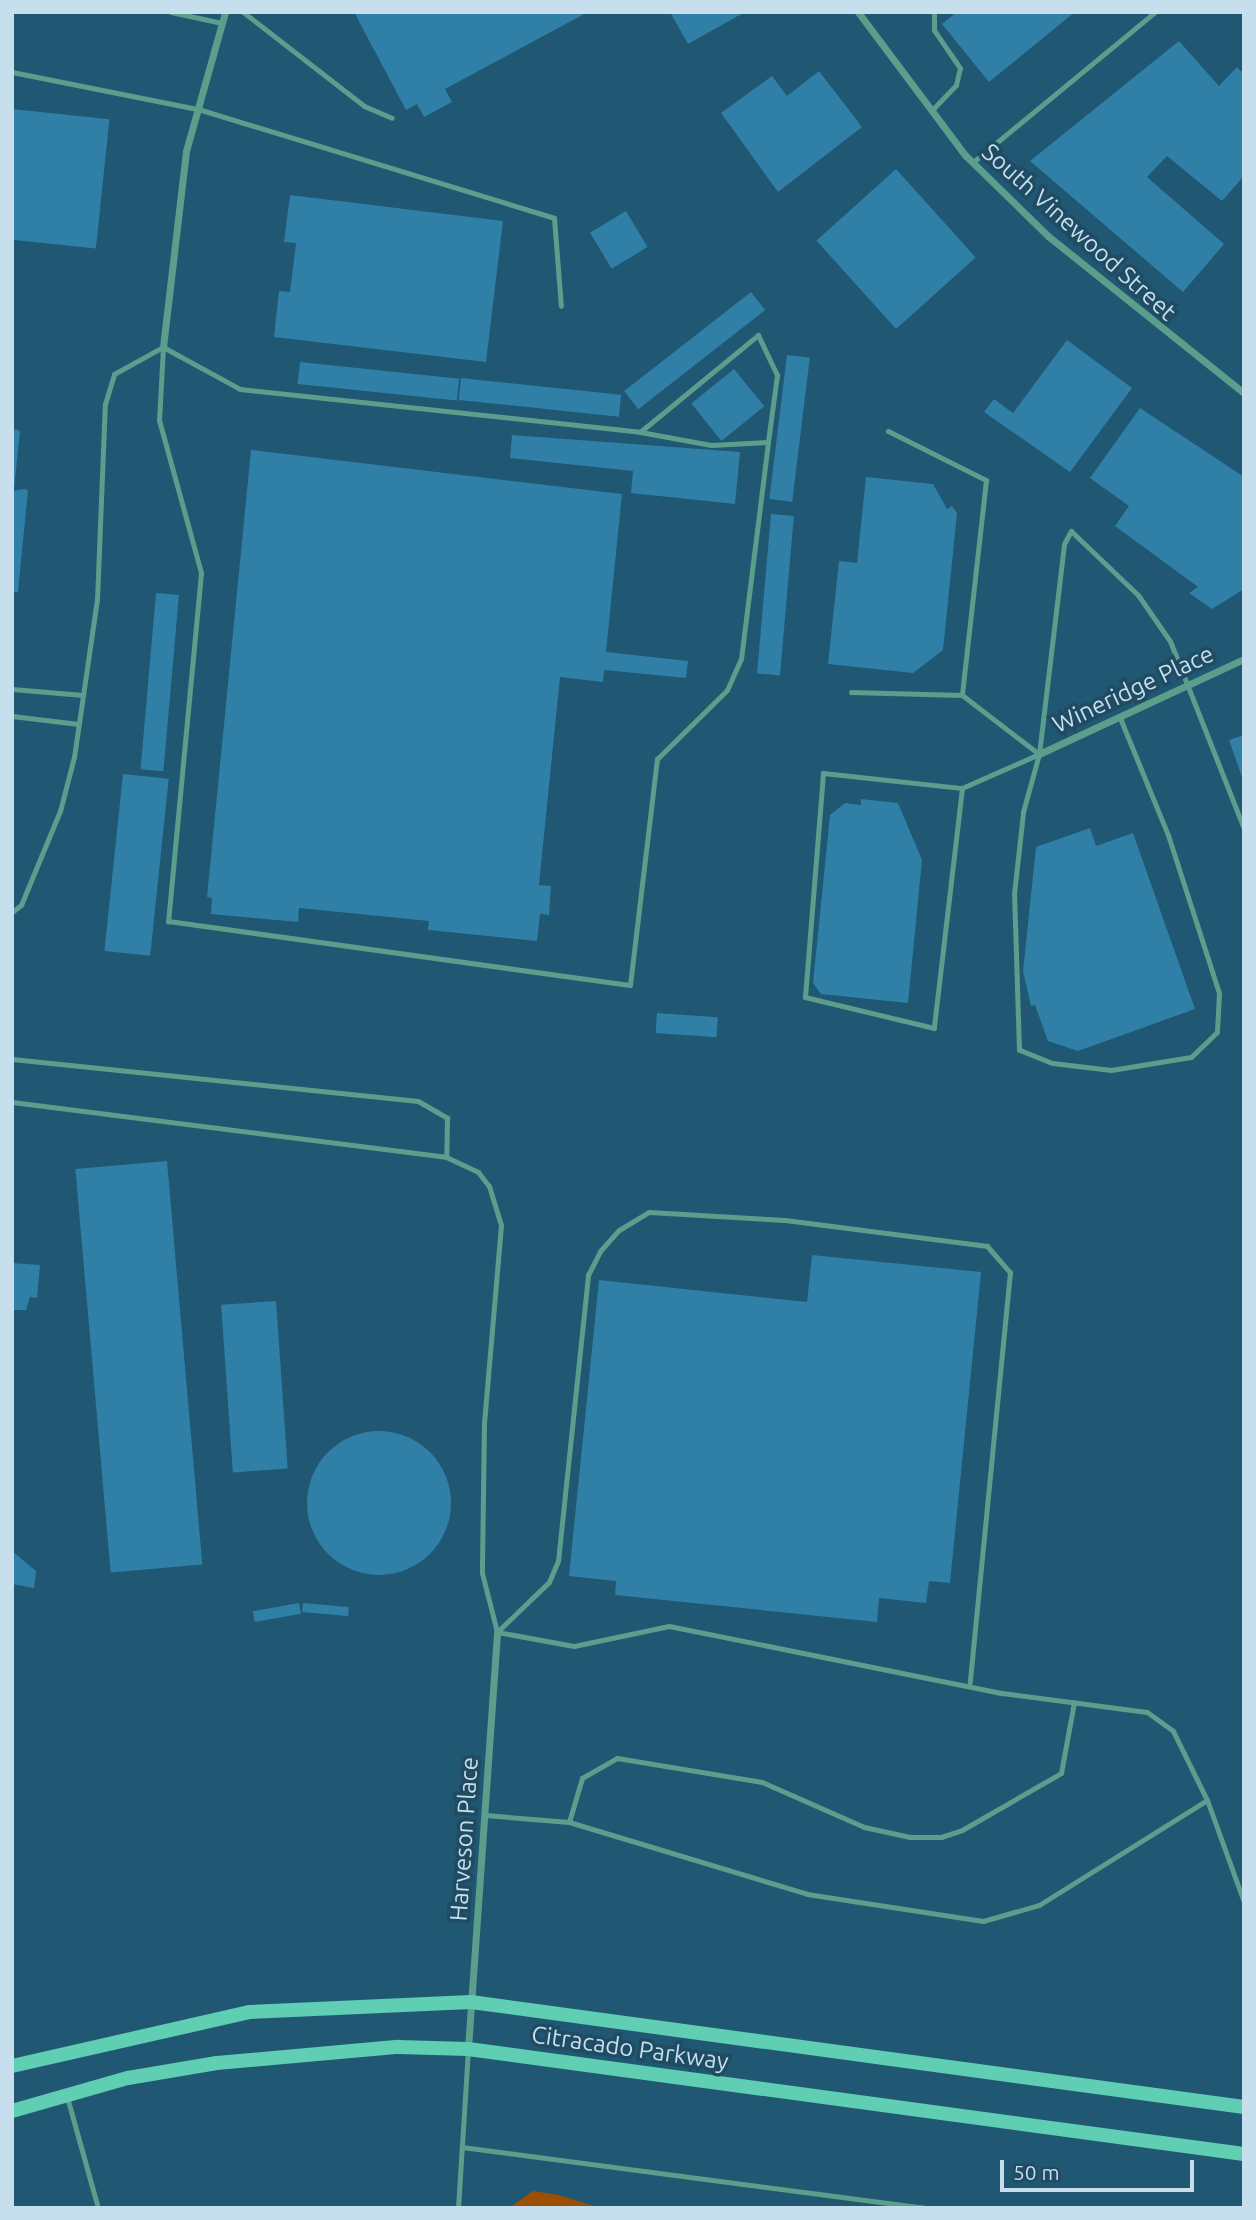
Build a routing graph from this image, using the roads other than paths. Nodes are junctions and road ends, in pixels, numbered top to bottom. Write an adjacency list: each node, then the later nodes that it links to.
1 (171, 12): 7 (lane)
2 (225, 12): 7 (street)
3 (243, 12): 11 (lane)
4 (859, 12): 10 (street, South Vinewood Street)
5 (934, 12): 10 (lane)
6 (1156, 12): 12 (lane)
7 (222, 23): 9 (street)
8 (12, 72): 9 (lane)
9 (198, 109): 13 (lane); 14 (street)
10 (931, 111): 12 (street, South Vinewood Street)
11 (392, 118)
12 (973, 162): 15 (street, South Vinewood Street)
13 (561, 306)
14 (163, 347): 17 (lane); 18 (lane); 23 (lane)
15 (1244, 393)
16 (888, 430): 24 (lane)
17 (640, 432): 18 (lane); 18 (lane)
18 (768, 442)
19 (1244, 659): 20 (street, Wineridge Place)
20 (1192, 686): 26 (street, Wineridge Place); 28 (lane); 30 (lane)
21 (12, 689): 23 (lane)
22 (851, 692): 24 (lane)
23 (83, 695): 27 (lane)
24 (962, 695): 28 (lane)
25 (12, 716): 27 (lane)
26 (1120, 718): 28 (street, Wineridge Place); 28 (lane)
27 (79, 724): 31 (lane)
28 (1039, 754): 29 (lane)
29 (962, 788): 29 (lane)
30 (1244, 829)
31 (12, 912)
32 (12, 1059): 34 (lane)
33 (12, 1102): 34 (lane)
34 (446, 1157): 35 (lane)
35 (497, 1632): 36 (lane); 36 (lane); 39 (street, Harveson Place)
36 (970, 1684): 37 (lane)
37 (1074, 1702): 38 (lane); 40 (lane)
38 (1207, 1800): 40 (lane); 41 (lane)
39 (485, 1815): 40 (lane); 42 (street, Harveson Place)
40 (569, 1822)
41 (1244, 1902)
42 (471, 2002): 43 (street, Harveson Place); 44 (main road, Citracado Parkway); 46 (main road, Citracado Parkway)
43 (468, 2049): 45 (main road, Citracado Parkway); 48 (lane); 49 (main road, Citracado Parkway)
44 (12, 2066)
45 (66, 2094): 47 (main road, Citracado Parkway); 50 (lane)
46 (1244, 2107)
47 (12, 2111)
48 (462, 2147): 51 (lane); 52 (lane)
49 (1244, 2154)
50 (98, 2208)
51 (458, 2208)
52 (928, 2208)

